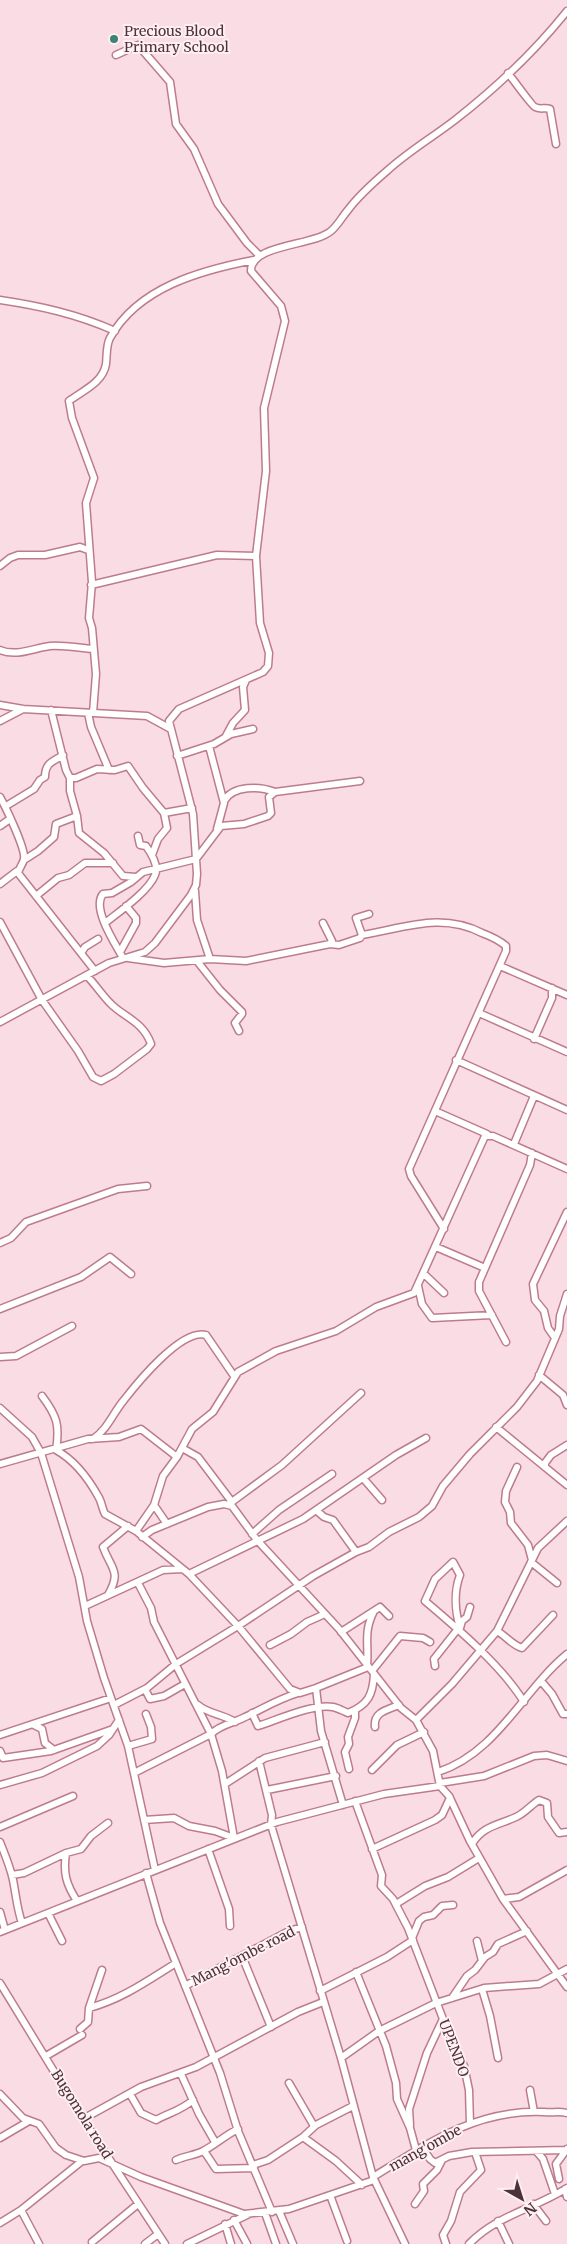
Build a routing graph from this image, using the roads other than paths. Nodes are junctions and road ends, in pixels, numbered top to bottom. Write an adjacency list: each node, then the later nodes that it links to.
1 (567, 11): 3 (street)
2 (116, 55): 5 (street)
3 (508, 73): 4 (street); 5 (street)
4 (556, 144)
5 (259, 255): 6 (street)
6 (254, 260): 8 (street); 10 (street)
7 (0, 300): 8 (street)
8 (115, 331): 9 (street)
9 (88, 550): 11 (street); 12 (street)
10 (256, 556): 12 (street); 15 (street)
11 (0, 566)
12 (92, 585): 13 (street)
13 (93, 648): 14 (street); 19 (street)
14 (0, 650)
15 (246, 680): 21 (street); 23 (street)
16 (0, 704): 17 (street)
17 (23, 709): 18 (street); 20 (street)
18 (51, 710): 19 (street); 25 (street)
19 (90, 713): 21 (street); 27 (street)
20 (0, 721)
21 (169, 728): 26 (street)
22 (253, 729): 23 (street)
23 (226, 736): 24 (street)
24 (209, 746): 26 (street); 32 (street)
25 (63, 755): 28 (street); 33 (street)
26 (176, 756): 34 (street)
27 (110, 770): 28 (street); 35 (street)
28 (70, 778): 36 (street)
29 (360, 782): 30 (street)
30 (275, 792): 32 (street); 39 (street)
31 (0, 797): 33 (street)
32 (224, 801): 39 (street)
33 (6, 806): 37 (street)
34 (192, 808): 35 (street); 42 (street)
35 (164, 813): 41 (street)
36 (78, 816): 43 (street); 44 (street)
37 (10, 819): 38 (street); 43 (street)
38 (0, 826)
39 (217, 829): 42 (street)
40 (138, 836): 41 (street)
41 (152, 855): 45 (street)
42 (196, 859): 45 (street); 49 (street)
43 (24, 860): 46 (street)
44 (112, 863): 47 (street); 50 (street)
45 (156, 869): 47 (street); 51 (street)
46 (17, 871): 48 (street); 50 (street)
47 (136, 877): 54 (street)
48 (0, 884)
49 (195, 888): 60 (street); 61 (street)
50 (36, 896): 59 (street)
51 (126, 906): 54 (street); 60 (street)
52 (369, 914): 56 (street)
53 (0, 922): 68 (street)
54 (105, 923): 60 (street)
55 (323, 923): 58 (street)
56 (362, 935): 58 (street); 63 (street)
57 (98, 939): 59 (street)
58 (330, 944): 61 (street)
59 (81, 953): 64 (street)
60 (123, 956): 62 (street); 64 (street)
61 (210, 960): 62 (street)
62 (197, 961): 71 (street)
63 (500, 966): 66 (street); 69 (street)
64 (95, 971): 65 (street)
65 (88, 976): 68 (street); 68 (street)
66 (552, 988): 67 (street); 72 (street)
67 (567, 995)
68 (42, 1000): 70 (street)
69 (479, 1013): 72 (street); 74 (street)
70 (0, 1022)
71 (239, 1031)
72 (534, 1039): 73 (street)
73 (567, 1052)
74 (456, 1060): 75 (street); 77 (street)
75 (534, 1096): 76 (street); 79 (street)
76 (567, 1110)
77 (435, 1111): 78 (street); 84 (street)
78 (487, 1134): 79 (street); 84 (street)
79 (514, 1144): 80 (street)
80 (532, 1153): 81 (street); 87 (street)
81 (567, 1169)
82 (147, 1186): 85 (street)
83 (567, 1212): 96 (street)
84 (444, 1228): 86 (street)
85 (0, 1243)
86 (436, 1246): 87 (street); 89 (street)
87 (485, 1268): 94 (street)
88 (131, 1274): 93 (street)
89 (424, 1274): 90 (street); 91 (street)
90 (418, 1286): 94 (street); 100 (street)
91 (444, 1293)
92 (567, 1294): 96 (street)
93 (0, 1309)
94 (492, 1315): 97 (street)
95 (72, 1326): 98 (street)
96 (555, 1338): 99 (street)
97 (506, 1342)
98 (0, 1357)
99 (539, 1375): 103 (street); 105 (street)
100 (234, 1376): 107 (street); 109 (street)
101 (362, 1393): 120 (street)
102 (42, 1396): 110 (street)
103 (567, 1405)
104 (0, 1408): 111 (street)
105 (496, 1428): 115 (street); 130 (street)
106 (426, 1438): 117 (street)
107 (93, 1439): 110 (street); 112 (street)
108 (567, 1445): 115 (street)
109 (182, 1448): 112 (street); 120 (street)
110 (56, 1450): 111 (street); 125 (street)
111 (41, 1453): 113 (street); 138 (street)
112 (177, 1458): 121 (street)
113 (0, 1464)
114 (517, 1467): 131 (street)
115 (545, 1467): 118 (street)
116 (332, 1474): 127 (street)
117 (363, 1478): 119 (street); 122 (street)
118 (567, 1485)
119 (382, 1500)
120 (230, 1503): 124 (street); 127 (street)
121 (154, 1505): 124 (street); 126 (street)
122 (318, 1511): 129 (street); 130 (street)
123 (567, 1521): 131 (street)
124 (167, 1524): 128 (street)
125 (128, 1526): 126 (street); 137 (street)
126 (136, 1531): 128 (street)
127 (252, 1534): 129 (street)
128 (142, 1536): 132 (street)
129 (257, 1540): 133 (street); 136 (street)
130 (356, 1552): 136 (street)
131 (531, 1561): 135 (street); 146 (street)
132 (182, 1569): 133 (street); 134 (street)
133 (189, 1574): 144 (street)
134 (138, 1583): 137 (street); 152 (street)
135 (557, 1583)
136 (299, 1586): 141 (street); 144 (street)
137 (108, 1595): 138 (street)
138 (85, 1606): 160 (street)
139 (470, 1607): 145 (street)
140 (375, 1610): 143 (street); 147 (street); 154 (street)
141 (325, 1614): 147 (street); 149 (street)
142 (553, 1615): 146 (street)
143 (389, 1616)
144 (238, 1626): 152 (street); 159 (street)
145 (459, 1630): 145 (street); 150 (street); 153 (street)
146 (497, 1631): 150 (street)
147 (341, 1632): 154 (street)
148 (430, 1642): 154 (street)
149 (270, 1645)
150 (480, 1653): 161 (street); 171 (street)
151 (566, 1656): 155 (street)
152 (176, 1664): 156 (street); 158 (street)
153 (435, 1666)
154 (370, 1670): 157 (street); 164 (street); 166 (street)
155 (541, 1681): 161 (street); 169 (street)
156 (185, 1684): 158 (street); 162 (street)
157 (316, 1688): 159 (street); 165 (street)
158 (145, 1689): 163 (street)
159 (298, 1693): 167 (street)
160 (111, 1698): 163 (street); 173 (street)
161 (524, 1702): 188 (street)
162 (195, 1703): 172 (street); 177 (street)
163 (114, 1705): 170 (street)
164 (399, 1705): 171 (street); 174 (street)
165 (320, 1708): 166 (street); 167 (street); 179 (street)
166 (355, 1710): 185 (street)
167 (252, 1713): 172 (street)
168 (146, 1714): 180 (street)
169 (567, 1714)
170 (119, 1720): 175 (street); 180 (street)
171 (416, 1720): 176 (street)
172 (235, 1722): 177 (street)
173 (34, 1725): 178 (street); 181 (street)
174 (375, 1727)
175 (114, 1728): 181 (street); 191 (street)
176 (424, 1732): 186 (street); 188 (street)
177 (212, 1734): 187 (street); 190 (street)
178 (0, 1735)
179 (325, 1742): 183 (street); 189 (street)
180 (128, 1746): 187 (street)
181 (54, 1750): 182 (street)
182 (0, 1751)
183 (259, 1760): 190 (street); 193 (street)
184 (567, 1761): 192 (street)
185 (349, 1769)
186 (372, 1770)
187 (134, 1772): 198 (street)
188 (438, 1772): 192 (street)
189 (336, 1776): 193 (street); 197 (street)
190 (225, 1784): 203 (street)
191 (0, 1785)
192 (440, 1785): 195 (street); 196 (street)
193 (267, 1790): 200 (street)
194 (73, 1796): 201 (street)
195 (450, 1798): 205 (street); 207 (street)
196 (355, 1801): 197 (street); 207 (street, UPENDO)
197 (343, 1805): 200 (street)
198 (144, 1820): 203 (street); 210 (street)
199 (108, 1823): 208 (street)
200 (271, 1825): 203 (street); 222 (street)
201 (0, 1827)
202 (567, 1832): 205 (street)
203 (234, 1838): 206 (street)
204 (0, 1842): 213 (street)
205 (472, 1844): 209 (street)
206 (208, 1849): 210 (street); 221 (street)
207 (372, 1849): 216 (street, UPENDO)
208 (66, 1853): 213 (street); 215 (street)
209 (479, 1858): 214 (street); 216 (street)
210 (155, 1870): 212 (street)
211 (567, 1870): 214 (street)
212 (146, 1873): 215 (street); 230 (street)
213 (12, 1874): 220 (street)
214 (502, 1899): 224 (street)
215 (78, 1901): 219 (street)
216 (396, 1904): 225 (street, UPENDO)
217 (453, 1905): 225 (street)
218 (0, 1912): 223 (street)
219 (48, 1913): 220 (street); 226 (street)
220 (22, 1924): 223 (street)
221 (230, 1926)
222 (302, 1927): 228 (street, Mang'ombe road); 239 (street)
223 (3, 1931)
224 (527, 1931): 229 (street); 234 (street)
225 (412, 1939): 233 (street); 242 (street, UPENDO)
226 (62, 1941)
227 (477, 1941): 229 (street)
228 (242, 1956): 236 (street, Mang'ombe road); 245 (street)
229 (482, 1961): 240 (street)
230 (176, 1963): 236 (street); 243 (street)
231 (567, 1969): 234 (street)
232 (102, 1970): 243 (street)
233 (356, 1972): 239 (street); 246 (street)
234 (557, 1976): 237 (street); 238 (street)
235 (0, 1983): 247 (street, Bugomola road)
236 (185, 1986): 248 (street)
237 (567, 1987)
238 (482, 1989): 240 (street); 250 (street)
239 (320, 1991): 241 (street)
240 (452, 1998): 242 (street)
241 (323, 2002): 245 (street); 249 (street)
242 (436, 2004): 244 (street, UPENDO); 246 (street)
243 (89, 2008): 247 (street)
244 (443, 2019): 262 (street, UPENDO); 264 (street)
245 (271, 2027): 248 (street)
246 (379, 2031): 249 (street); 264 (street)
247 (46, 2056): 260 (street, Bugomola road)
248 (213, 2058): 251 (street); 265 (street)
249 (341, 2058): 257 (street)
250 (498, 2058)
251 (181, 2074): 255 (street); 256 (street)
252 (289, 2083): 263 (street)
253 (530, 2090): 258 (street)
254 (0, 2094): 261 (street)
255 (130, 2094): 256 (street); 260 (street)
256 (193, 2100): 268 (street)
257 (352, 2106): 263 (street); 279 (street)
258 (534, 2112): 259 (street, mang'ombe); 262 (street, mang'ombe)
259 (567, 2113)
260 (83, 2119): 277 (street, Bugomola road)
261 (29, 2121): 266 (street); 276 (street)
262 (470, 2124): 269 (street, mang'ombe)
263 (314, 2126): 267 (street)
264 (410, 2128): 269 (street)
265 (238, 2129): 268 (street); 278 (street)
266 (0, 2137)
267 (304, 2137): 278 (street); 283 (street)
268 (215, 2142): 271 (street)
269 (419, 2149): 274 (street); 279 (street, mang'ombe)
270 (567, 2149): 273 (street); 281 (street)
271 (204, 2151): 275 (street); 278 (street)
272 (476, 2152): 273 (street); 274 (street); 312 (street)
273 (537, 2152): 282 (street)
274 (442, 2159): 289 (street)
275 (176, 2160)
276 (82, 2161): 277 (street); 291 (street)
277 (114, 2167): 288 (street, Bugomola road); 294 (street)
278 (253, 2167): 293 (street)
279 (373, 2178): 283 (street, mang'ombe); 311 (street)
280 (567, 2178): 281 (street)
281 (559, 2179): 282 (street)
282 (551, 2183): 285 (street)
283 (362, 2185): 286 (street, mang'ombe)
284 (566, 2188): 285 (street); 287 (street)
285 (555, 2194): 290 (street)
286 (330, 2195): 292 (street, mang'ombe); 301 (street)
287 (567, 2196)
288 (138, 2204): 300 (street, Bugomola road); 302 (street)
289 (415, 2204)
290 (533, 2204): 296 (street); 297 (street)
291 (21, 2210): 298 (street); 303 (street)
292 (279, 2211): 293 (street, mang'ombe); 310 (street)
293 (268, 2212): 294 (street, mang'ombe); 309 (street)
294 (250, 2214): 295 (street)
295 (234, 2220): 299 (street); 308 (street)
296 (498, 2220): 313 (street); 314 (street)
297 (546, 2221)
298 (0, 2223)
299 (225, 2224): 306 (street); 307 (street)
300 (158, 2234): 304 (street); 305 (street, Bugomola road)
301 (347, 2241)
302 (92, 2242)
303 (39, 2244)
304 (145, 2244)
305 (165, 2244)
306 (187, 2244)
307 (231, 2244)
308 (247, 2244)
309 (276, 2244)
310 (293, 2244)
311 (405, 2244)
312 (446, 2244)
313 (469, 2244)
314 (509, 2244)

